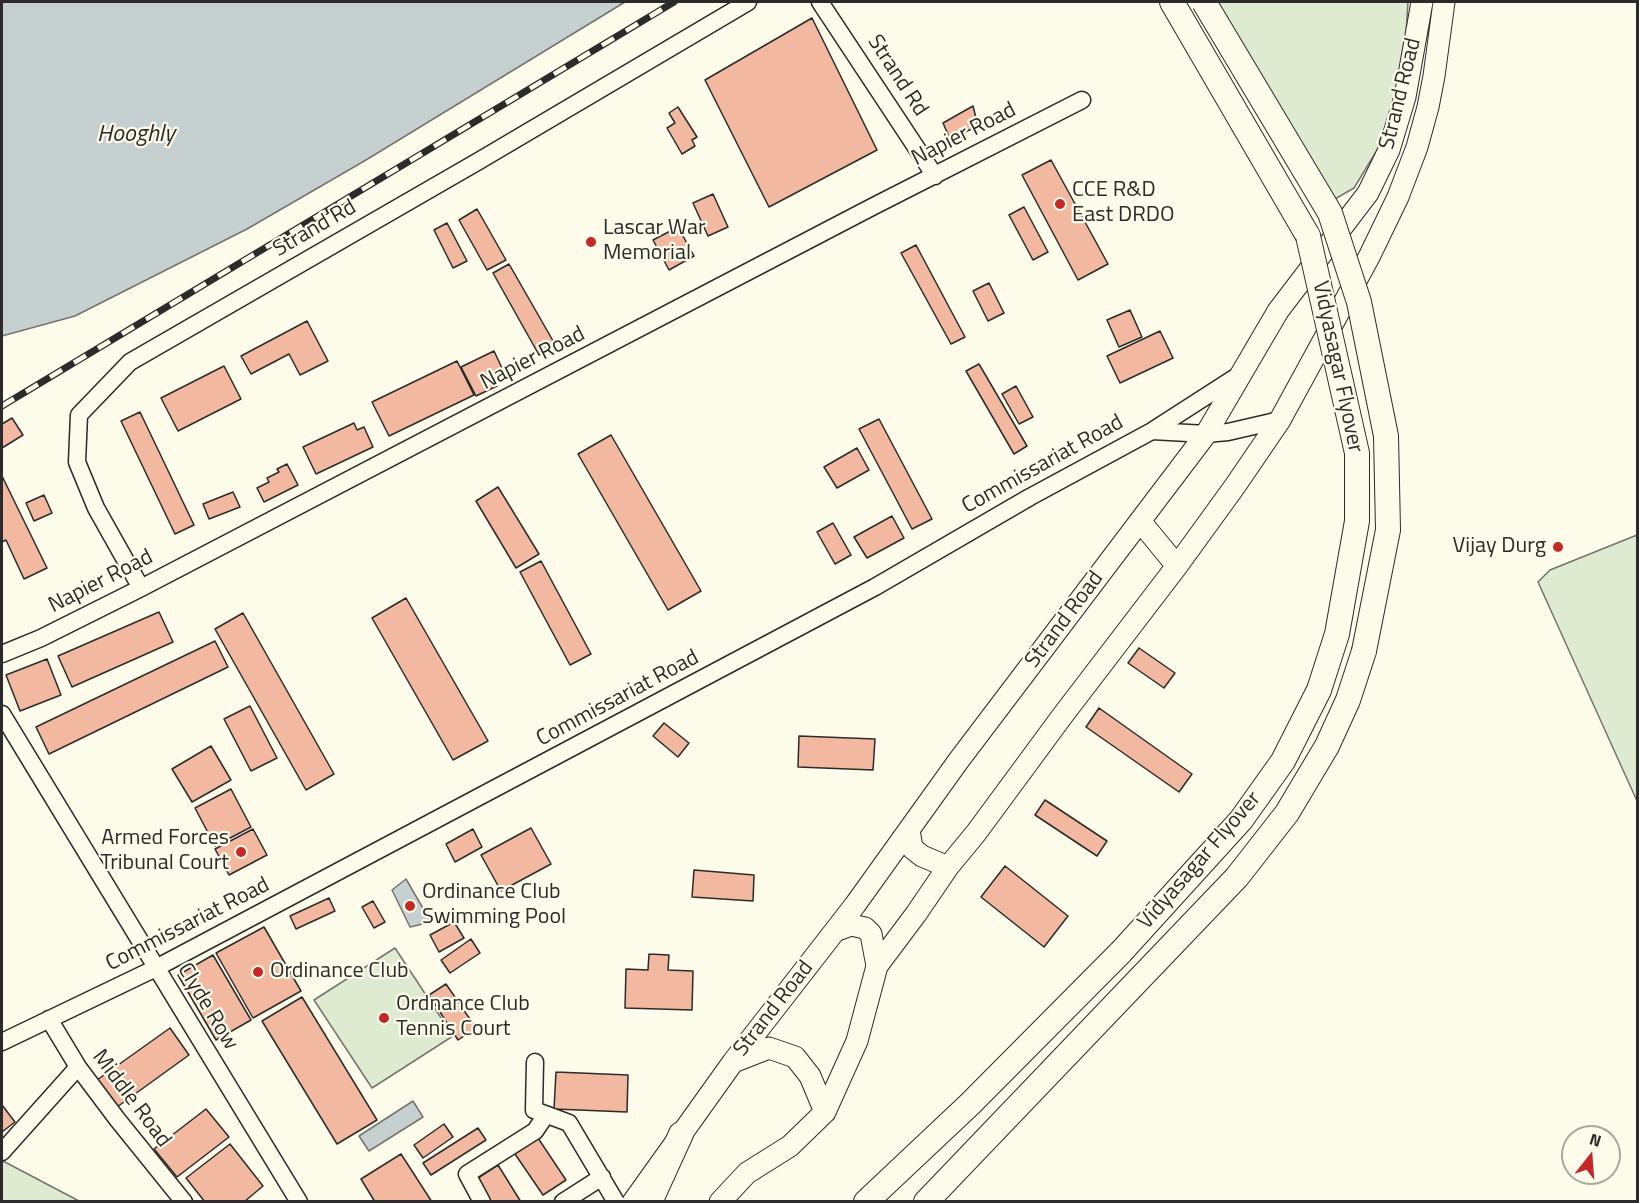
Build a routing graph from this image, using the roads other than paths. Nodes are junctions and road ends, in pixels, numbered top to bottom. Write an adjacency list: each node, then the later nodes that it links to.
1 (748, 2): 15 (street, Strand Rd)
2 (820, 2): 8 (street, Strand Rd)
3 (1172, 2): 41 (highway, Vidyasagar Flyover, bridge)
4 (1204, 2): 42 (highway, Vidyasagar Flyover, bridge)
5 (1422, 2): 9 (main road, Strand Road)
6 (1444, 2): 10 (main road, Strand Road)
7 (1082, 99): 8 (street, Napier Road)
8 (935, 176): 15 (street, Napier Road)
9 (1242, 373): 11 (street, Commissariat Road); 12 (main road, Strand Road)
10 (1280, 420): 12 (street); 14 (main road, Strand Road)
11 (1152, 431): 12 (street); 22 (street, Commissariat Road)
12 (1206, 434): 13 (main road, Strand Road)
13 (1140, 521): 14 (main road); 18 (main road, Strand Road)
14 (1177, 566): 19 (main road, Strand Road)
15 (141, 588): 16 (street, Napier Road)
16 (2, 654)
17 (2, 714): 22 (street, Clyde Row)
18 (909, 830): 19 (main road); 20 (main road, Strand Road)
19 (948, 867): 21 (main road, Strand Road)
20 (835, 931): 21 (main road); 26 (main road, Strand Road)
21 (877, 966): 28 (main road, Strand Road)
22 (156, 968): 23 (street, Commissariat Road); 34 (street, Clyde Row)
23 (49, 1019): 24 (street, Commissariat Road); 27 (street, Middle Road)
24 (2, 1042)
25 (535, 1062): 29 (street)
26 (733, 1062): 28 (main road); 30 (main road, Strand Road)
27 (78, 1067): 31 (street); 33 (street, Middle Road)
28 (825, 1112): 40 (main road, Strand Road)
29 (546, 1114): 32 (street); 35 (street)
30 (681, 1134): 38 (main road, Strand Road); 39 (highway)
31 (2, 1152)
32 (602, 1178): 36 (street); 37 (street)
33 (184, 1202)
34 (299, 1202)
35 (482, 1202)
36 (563, 1202)
37 (616, 1202)
38 (633, 1202)
39 (650, 1202)
40 (720, 1202)
41 (866, 1202)
42 (926, 1202)

